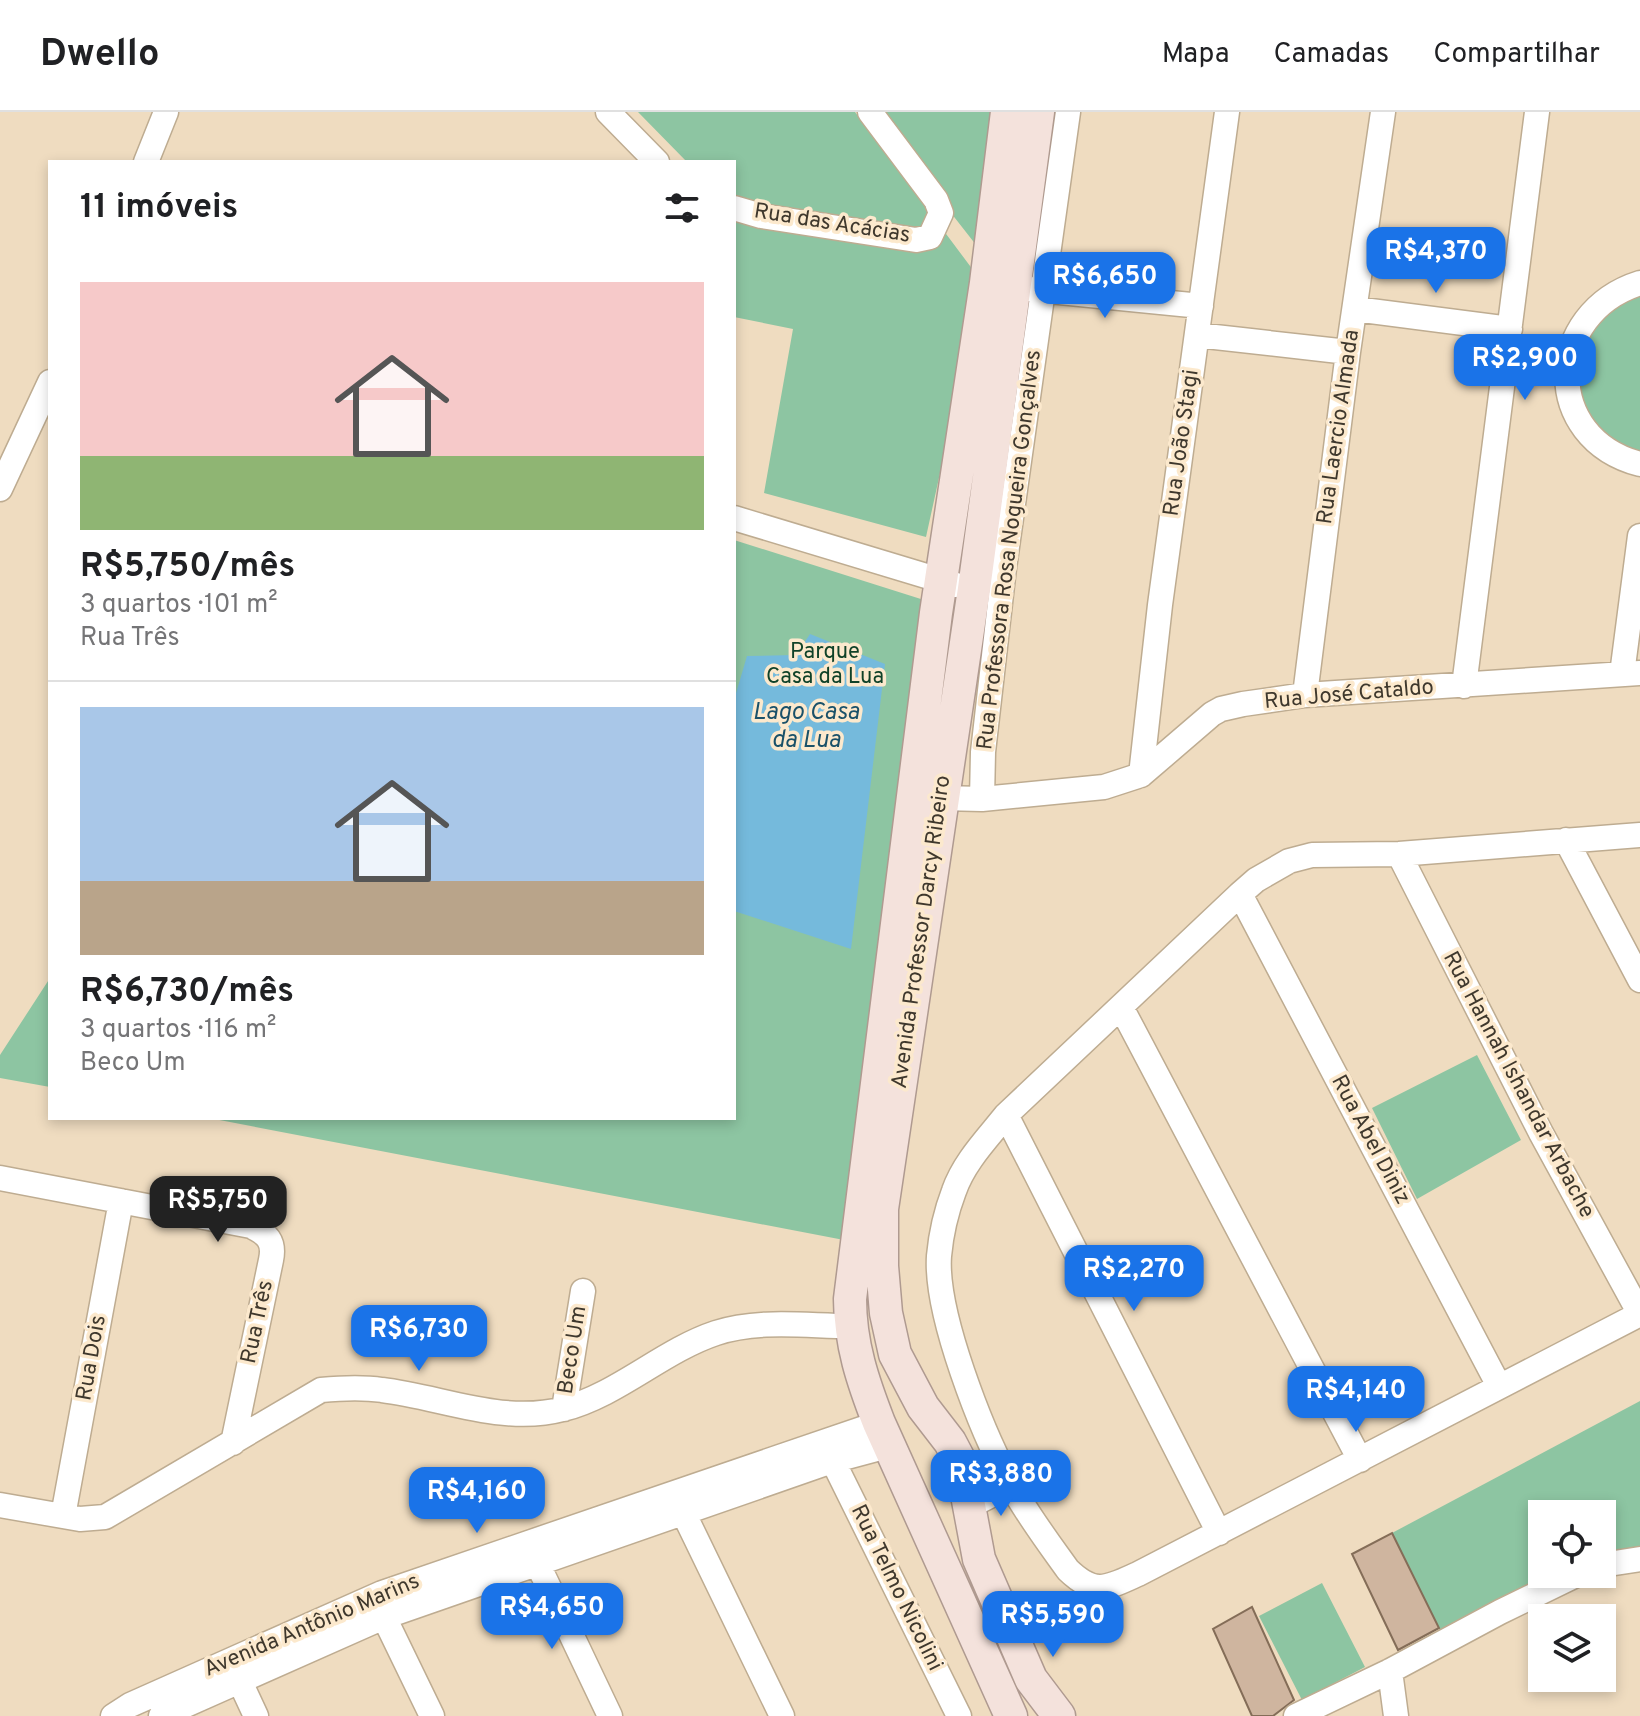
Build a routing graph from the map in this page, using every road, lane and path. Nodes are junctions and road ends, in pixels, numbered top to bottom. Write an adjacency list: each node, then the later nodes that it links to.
1 (166, 112): 10 (street)
2 (608, 112): 11 (street)
3 (870, 112): 12 (street, Rua das Acácias)
4 (1007, 112): 26 (main road, Avenida Professor Darcy Ribeiro)
5 (1038, 112): 14 (main road, Avenida Professor Darcy Ribeiro)
6 (1068, 112): 14 (street, Rua Professora Rosa Nogueira Gonçalves)
7 (1227, 112): 15 (street, Rua João Stagi)
8 (1383, 112): 16 (street, Rua Laercio Almada)
9 (1537, 112): 18 (street)
10 (147, 160)
11 (655, 160)
12 (736, 209)
13 (1640, 283): 20 (street)
14 (1030, 289): 15 (street); 27 (main road, Avenida Professor Darcy Ribeiro); 33 (street, Rua Professora Rosa Nogueira Gonçalves)
15 (1201, 306): 17 (street, Rua João Stagi)
16 (1355, 309): 18 (street); 19 (street, Rua Laercio Almada)
17 (1197, 335): 19 (street); 31 (street, Rua João Stagi)
18 (1509, 340): 20 (street); 29 (street)
19 (1348, 352): 30 (street, Rua Laercio Almada)
20 (1568, 357): 22 (street)
21 (48, 386): 23 (street)
22 (1640, 464)
23 (2, 481)
24 (736, 519): 26 (street)
25 (1640, 536): 28 (street)
26 (942, 582): 27 (street); 45 (main road, Avenida Professor Darcy Ribeiro)
27 (974, 589): 32 (main road, Avenida Professor Darcy Ribeiro)
28 (1631, 674): 29 (street, Rua José Cataldo)
29 (1464, 686): 30 (street, Rua José Cataldo)
30 (1305, 695): 31 (street, Rua José Cataldo)
31 (1141, 775): 33 (street, Rua José Cataldo)
32 (941, 798): 33 (street, Rua José Cataldo); 46 (main road, Avenida Professor Darcy Ribeiro)
33 (982, 799)
34 (1640, 835): 35 (street)
35 (1566, 840): 36 (street); 38 (street)
36 (1399, 854): 37 (street); 44 (street, Rua Hannah Ishandar Arbache)
37 (1240, 894): 39 (street); 47 (street, Rua Abel Diniz)
38 (1640, 980)
39 (1121, 1007): 40 (street); 55 (street)
40 (1006, 1115): 50 (street); 61 (street)
41 (0, 1178): 42 (street, Rua Três)
42 (121, 1201): 51 (street, Rua Três); 60 (street, Rua Dois)
43 (583, 1291): 49 (street, Beco Um)
44 (1640, 1314): 47 (street)
45 (850, 1326): 46 (main road); 49 (street); 52 (main road, Avenida Professor Darcy Ribeiro)
46 (895, 1354): 48 (main road, Avenida Professor Darcy Ribeiro)
47 (1499, 1386): 55 (street)
48 (923, 1407): 52 (main road); 54 (main road, Avenida Professor Darcy Ribeiro)
49 (564, 1409): 51 (street)
50 (982, 1427): 54 (street); 56 (street)
51 (233, 1443): 60 (street)
52 (887, 1443): 53 (street, Avenida Antônio Marins); 58 (main road); 77 (main road, Avenida Professor Darcy Ribeiro)
53 (828, 1452): 59 (street, Avenida Antônio Marins); 62 (street, Avenida Antônio Marins); 76 (street, Rua Telmo Nicolini)
54 (955, 1452): 58 (main road, Avenida Professor Darcy Ribeiro)
55 (1360, 1460): 61 (street)
56 (1011, 1485): 58 (street); 61 (street)
57 (0, 1505): 60 (street)
58 (970, 1506): 78 (main road, Avenida Professor Darcy Ribeiro)
59 (684, 1514): 62 (street, Avenida Antônio Marins); 75 (street)
60 (63, 1516)
61 (1219, 1533)
62 (532, 1554): 66 (street, Avenida Antônio Marins); 67 (street, Avenida Antônio Marins); 74 (street)
63 (1640, 1559): 64 (street)
64 (1616, 1563)
65 (1549, 1588): 68 (street)
66 (384, 1617): 69 (street, Avenida Antônio Marins); 73 (street)
67 (230, 1660): 69 (street); 70 (street, Avenida Antônio Marins)
68 (1390, 1671): 79 (street); 80 (street)
69 (240, 1683): 71 (street, Avenida Antônio Marins); 72 (street)
70 (113, 1716)
71 (161, 1716)
72 (256, 1716)
73 (432, 1716)
74 (610, 1716)
75 (782, 1716)
76 (959, 1716)
77 (1011, 1716)
78 (1059, 1716)
79 (1296, 1716)
80 (1396, 1716)

